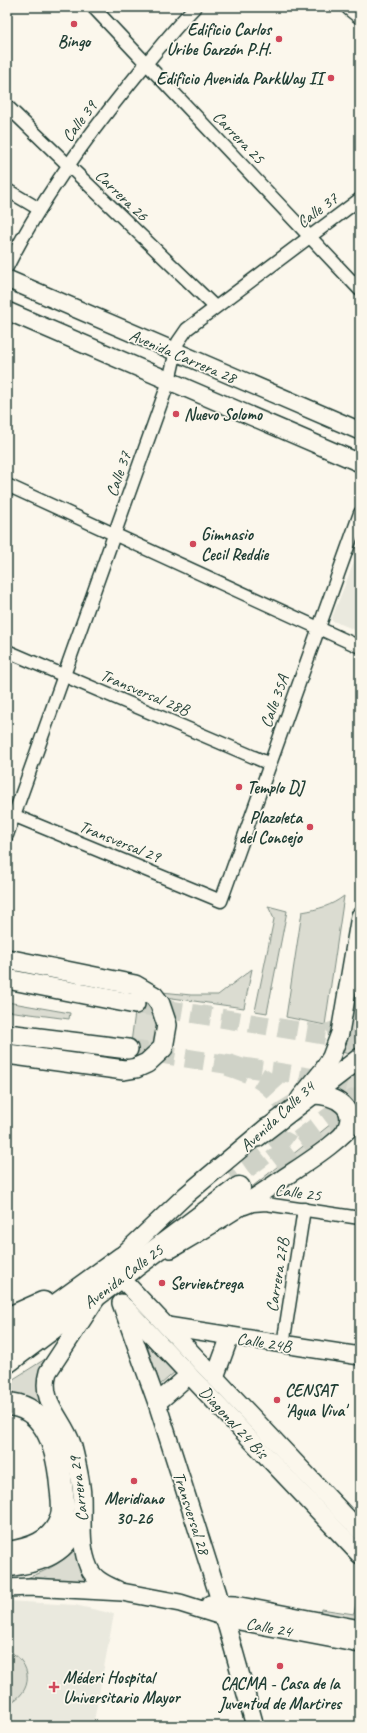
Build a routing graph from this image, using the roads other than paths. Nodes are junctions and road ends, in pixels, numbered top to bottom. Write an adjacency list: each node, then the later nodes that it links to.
1 (93, 7): 5 (street, Carrera 25)
2 (195, 7): 5 (street, Calle 39)
3 (350, 7): 4 (street)
4 (360, 15)
5 (146, 64): 7 (street, Calle 39); 11 (street, Carrera 25)
6 (7, 106): 7 (street, Carrera 26)
7 (67, 165): 10 (street, Calle 39); 15 (street, Carrera 26)
8 (7, 190): 10 (street)
9 (360, 199): 11 (street, Calle 37)
10 (39, 209): 12 (street, Calle 39)
11 (310, 236): 14 (street, Carrera 25); 15 (street, Calle 37)
12 (7, 267)
13 (7, 279): 17 (street, Avenida Carrera 28)
14 (360, 290)
15 (215, 307): 17 (street, Calle 37)
16 (7, 311): 18 (street, Avenida Carrera 28)
17 (175, 352): 18 (street, Calle 37); 19 (street, Avenida Carrera 28)
18 (169, 381): 20 (street, Avenida Carrera 28); 23 (street, Calle 37)
19 (359, 429)
20 (360, 463)
21 (7, 485): 23 (street)
22 (360, 513): 24 (street, Calle 35A)
23 (115, 535): 24 (street); 27 (street, Calle 37)
24 (318, 628): 25 (street); 28 (street, Calle 35A)
25 (360, 647)
26 (7, 651): 27 (street, Transversal 28B)
27 (64, 675): 28 (street, Transversal 28B); 29 (street, Calle 37)
28 (270, 764): 31 (street, Calle 35A)
29 (11, 814): 30 (street, Calle 37); 31 (street, Transversal 29)
30 (7, 835)
31 (221, 901)
32 (360, 916): 42 (street, Avenida Calle 34)
33 (7, 959): 38 (main road)
34 (7, 979): 35 (main road)
35 (135, 1004)
36 (7, 1034): 37 (main road)
37 (128, 1049)
38 (7, 1054)
39 (360, 1058): 40 (main road)
40 (312, 1095): 42 (main road); 43 (street)
41 (360, 1116): 43 (street)
42 (257, 1137): 48 (street, Avenida Calle 34)
43 (341, 1137): 46 (street)
44 (235, 1183): 48 (highway, Avenida Calle 25)
45 (304, 1210): 46 (street, Calle 25); 47 (street, Calle 25); 53 (street, Carrera 27B)
46 (233, 1212): 48 (street)
47 (360, 1218)
48 (108, 1285): 49 (highway); 50 (street, Diagonal 24 Bis); 52 (highway, Avenida Calle 25); 55 (highway, Avenida Calle 25); 56 (street, Diagonal 24 Bis); 58 (street, Transversal 28); 60 (street, Carrera 29)
49 (7, 1319)
50 (167, 1326): 51 (street, Calle 24B); 57 (street, Diagonal 24 Bis)
51 (230, 1336): 53 (street, Calle 24B); 57 (street)
52 (7, 1341)
53 (283, 1345): 54 (street, Calle 24B)
54 (360, 1356)
55 (7, 1362)
56 (189, 1375): 58 (street); 63 (street, Diagonal 24 Bis)
57 (215, 1377): 61 (street, Diagonal 24 Bis)
58 (157, 1403): 67 (street, Transversal 28)
59 (7, 1404): 62 (highway)
60 (82, 1496): 64 (street); 66 (street, Carrera 29)
61 (360, 1531)
62 (7, 1553)
63 (360, 1555)
64 (7, 1568)
65 (7, 1588): 66 (street, Calle 24)
66 (122, 1592): 67 (street, Calle 24)
67 (223, 1611): 68 (street, Calle 24); 69 (street, Calle 24); 70 (street, Transversal 28)
68 (360, 1629)
69 (360, 1644)
70 (256, 1726)

